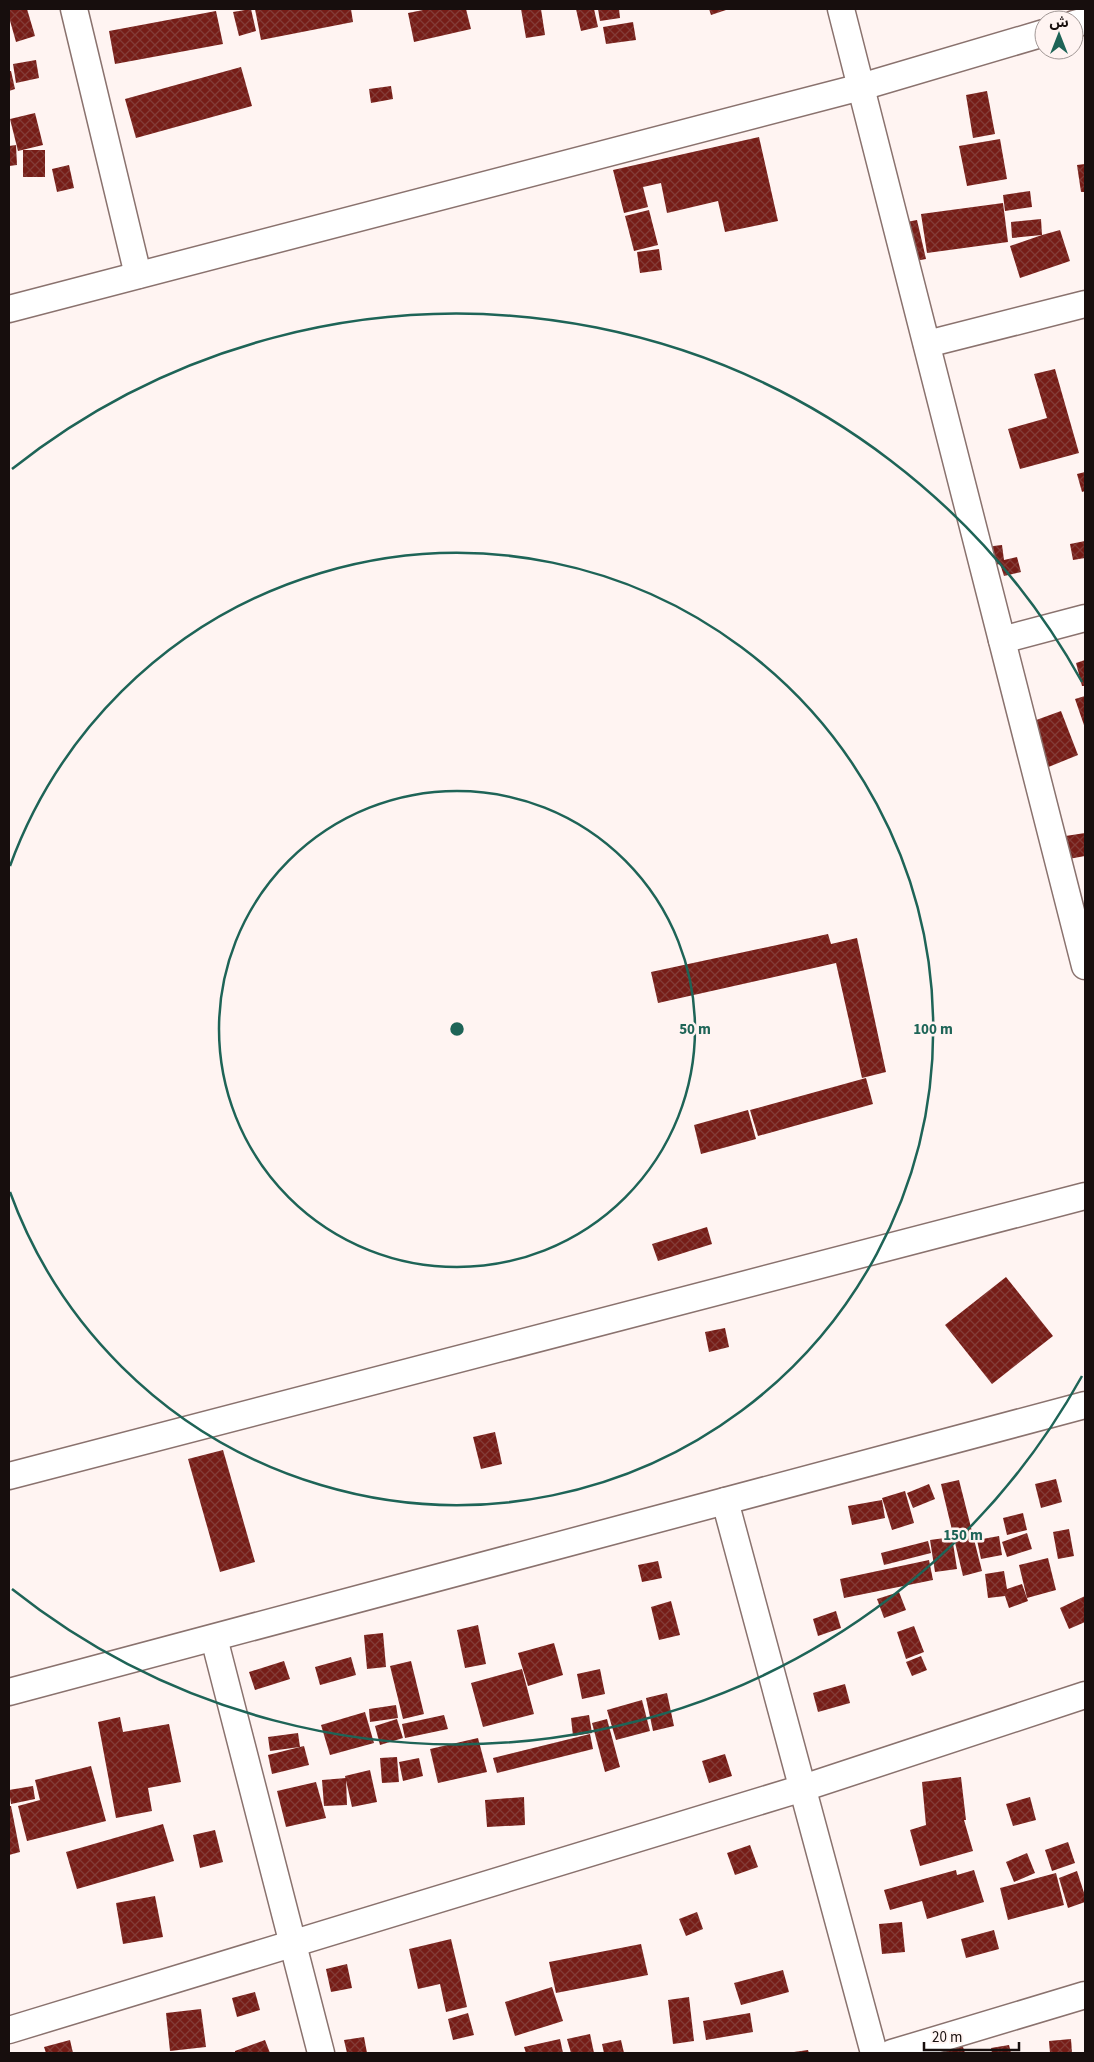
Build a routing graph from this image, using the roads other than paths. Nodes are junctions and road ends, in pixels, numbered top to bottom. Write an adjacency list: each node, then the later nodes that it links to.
1 (74, 9): 5 (street)
2 (841, 9): 4 (street)
3 (1034, 36): 4 (street)
4 (861, 87): 5 (street); 8 (street)
5 (138, 275): 7 (street)
6 (1085, 304): 8 (street)
7 (9, 309)
8 (927, 344): 10 (street)
9 (1085, 618): 10 (street)
10 (1002, 640): 11 (street)
11 (1082, 936): 12 (street)
12 (1085, 966)
13 (1085, 1196): 15 (street)
14 (1085, 1405): 16 (street)
15 (9, 1476)
16 (725, 1501): 17 (street); 20 (street)
17 (214, 1638): 18 (street); 21 (street)
18 (9, 1692)
19 (1085, 1695): 20 (street)
20 (803, 1788): 21 (street); 25 (street)
21 (293, 1943): 23 (street); 24 (street)
22 (1085, 1995): 26 (street)
23 (9, 2030)
24 (321, 2053)
25 (874, 2053)
26 (892, 2053)

